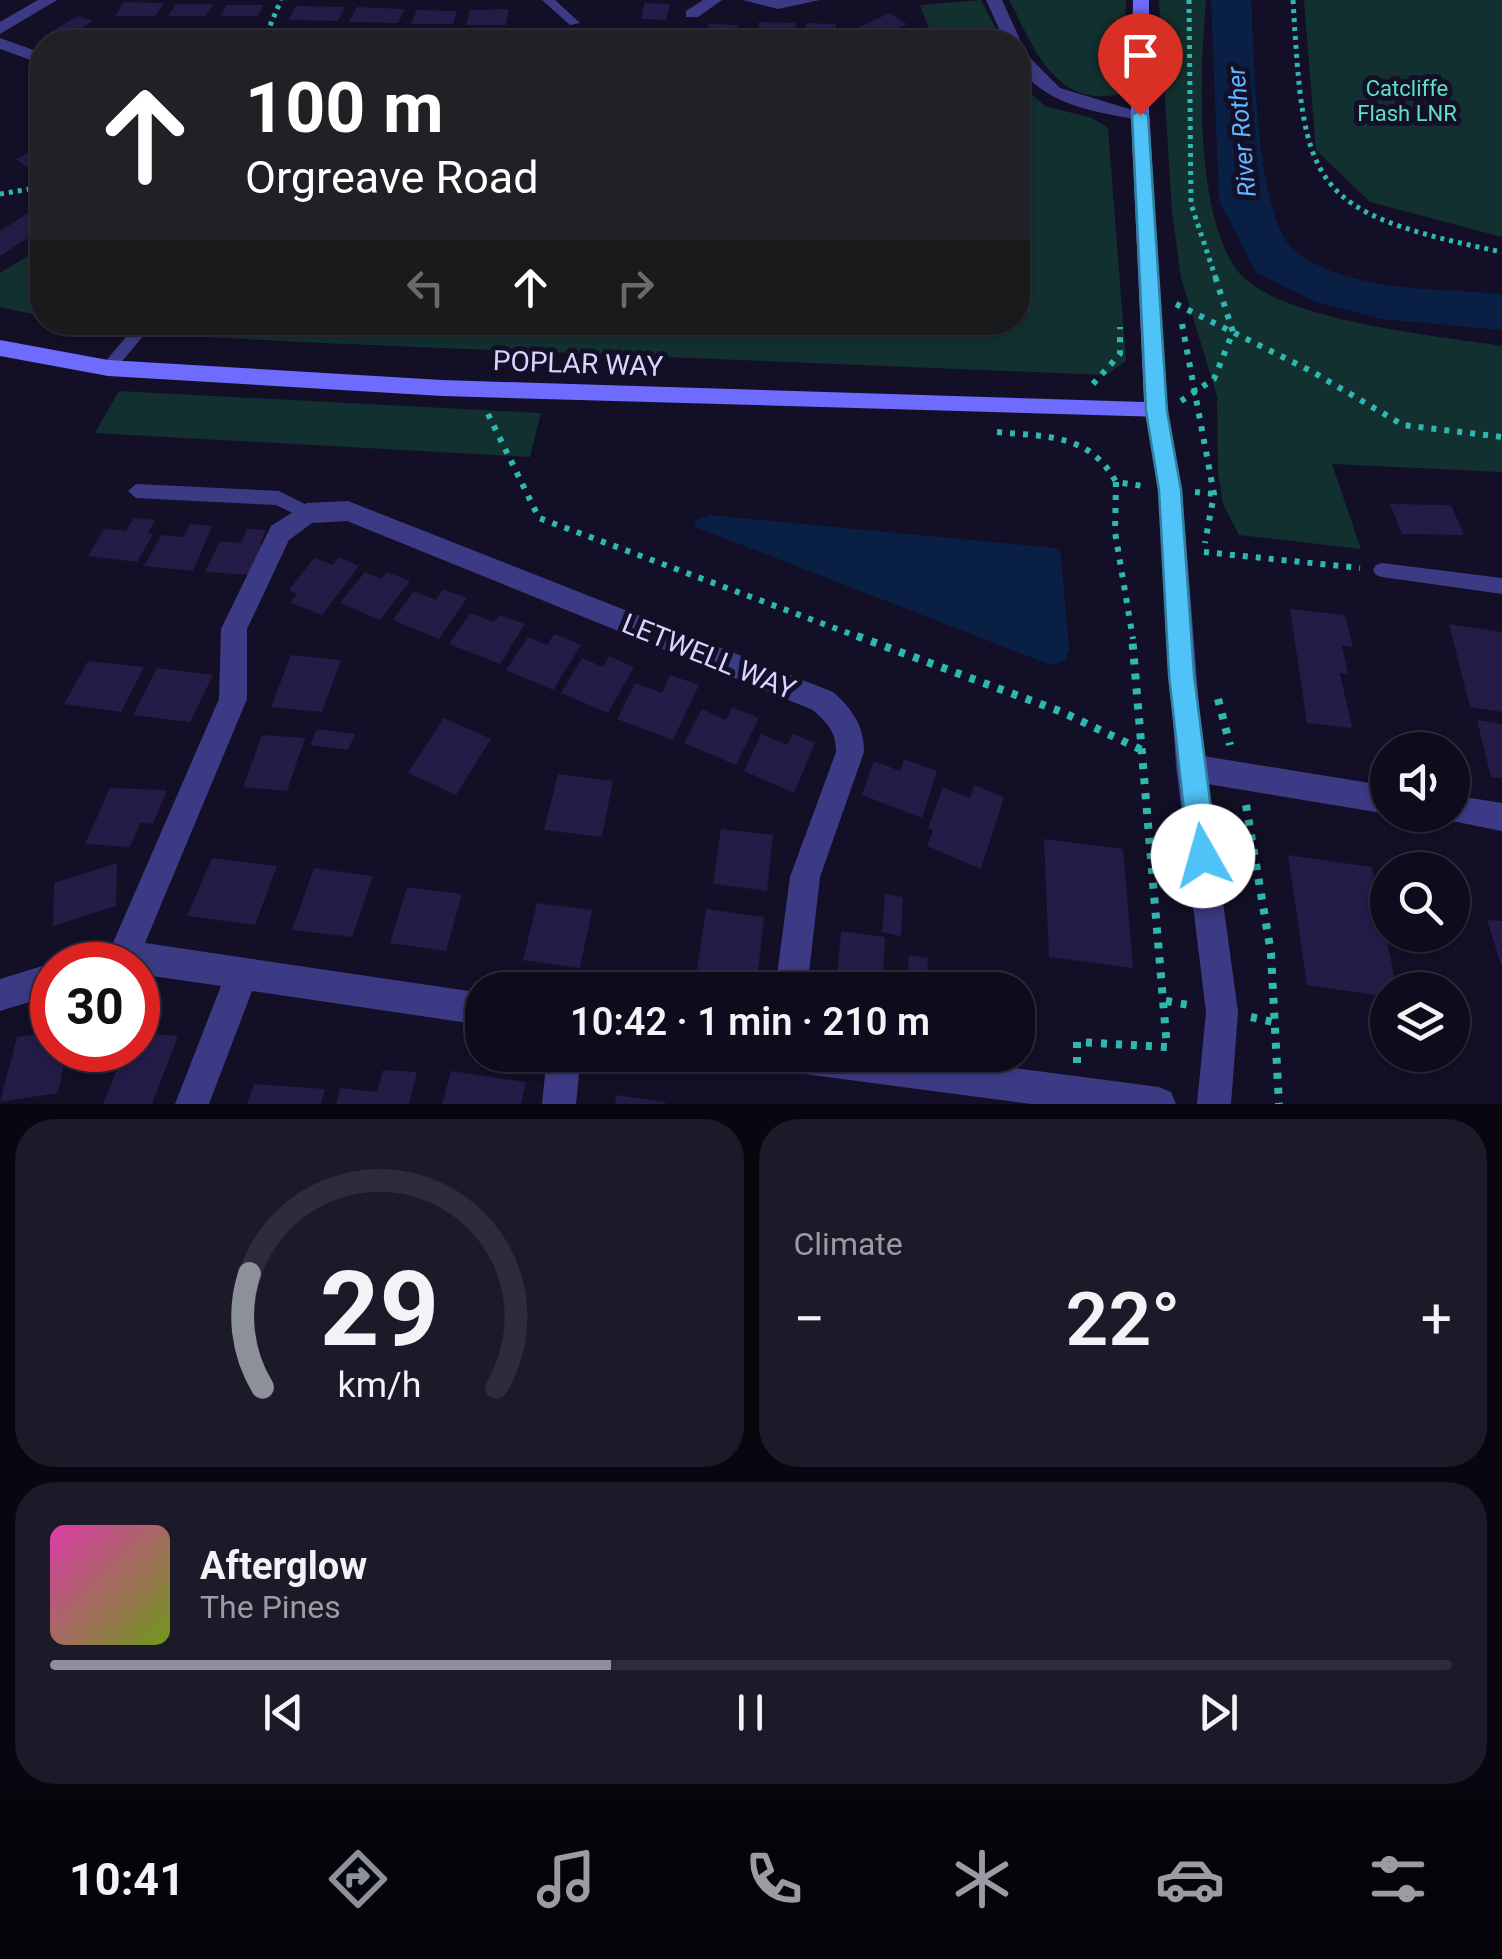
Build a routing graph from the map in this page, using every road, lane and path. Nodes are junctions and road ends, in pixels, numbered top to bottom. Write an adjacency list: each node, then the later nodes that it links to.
1 (48, 0): 13 (street)
2 (281, 0): 14 (path)
3 (548, 0): 12 (lane)
4 (714, 0): 11 (street)
5 (751, 0): 6 (street)
6 (812, 0)
7 (994, 0): 15 (street)
8 (1141, 0): 19 (main road)
9 (1188, 0): 25 (path)
10 (1293, 0): 22 (path)
11 (692, 14)
12 (574, 23)
13 (0, 29)
14 (268, 30)
15 (1008, 30)
16 (0, 43): 17 (street)
17 (30, 54)
18 (1030, 76): 19 (street)
19 (1140, 115): 23 (main road)
20 (30, 189): 21 (path)
21 (0, 194)
22 (1502, 252)
23 (1152, 284): 25 (path); 31 (main road)
24 (1120, 324): 29 (path)
25 (1233, 332): 31 (path); 32 (path)
26 (137, 335): 28 (lane)
27 (0, 348): 28 (main road, POPLAR WAY)
28 (108, 368): 31 (main road, POPLAR WAY)
29 (1082, 384)
30 (481, 400): 39 (path)
31 (1156, 411): 36 (street)
32 (1502, 437)
33 (1116, 482): 39 (path)
34 (136, 491): 35 (lane, LETWELL WAY)
35 (308, 513): 44 (street); 46 (street, LETWELL WAY)
36 (1172, 552): 37 (path); 40 (street)
37 (1382, 570): 38 (lane)
38 (1502, 586)
39 (1144, 751): 53 (path)
40 (1190, 766): 41 (street); 57 (street)
41 (1370, 797)
42 (1470, 812): 43 (street)
43 (1502, 816)
44 (119, 942)
45 (160, 965): 47 (street)
46 (792, 972)
47 (242, 974): 50 (street); 54 (street)
48 (30, 985): 49 (street)
49 (0, 995)
50 (465, 1007)
51 (562, 1072): 55 (street)
52 (918, 1072): 53 (street)
53 (1078, 1093): 56 (street)
54 (192, 1104)
55 (559, 1104)
56 (1159, 1104)
57 (1214, 1104)

